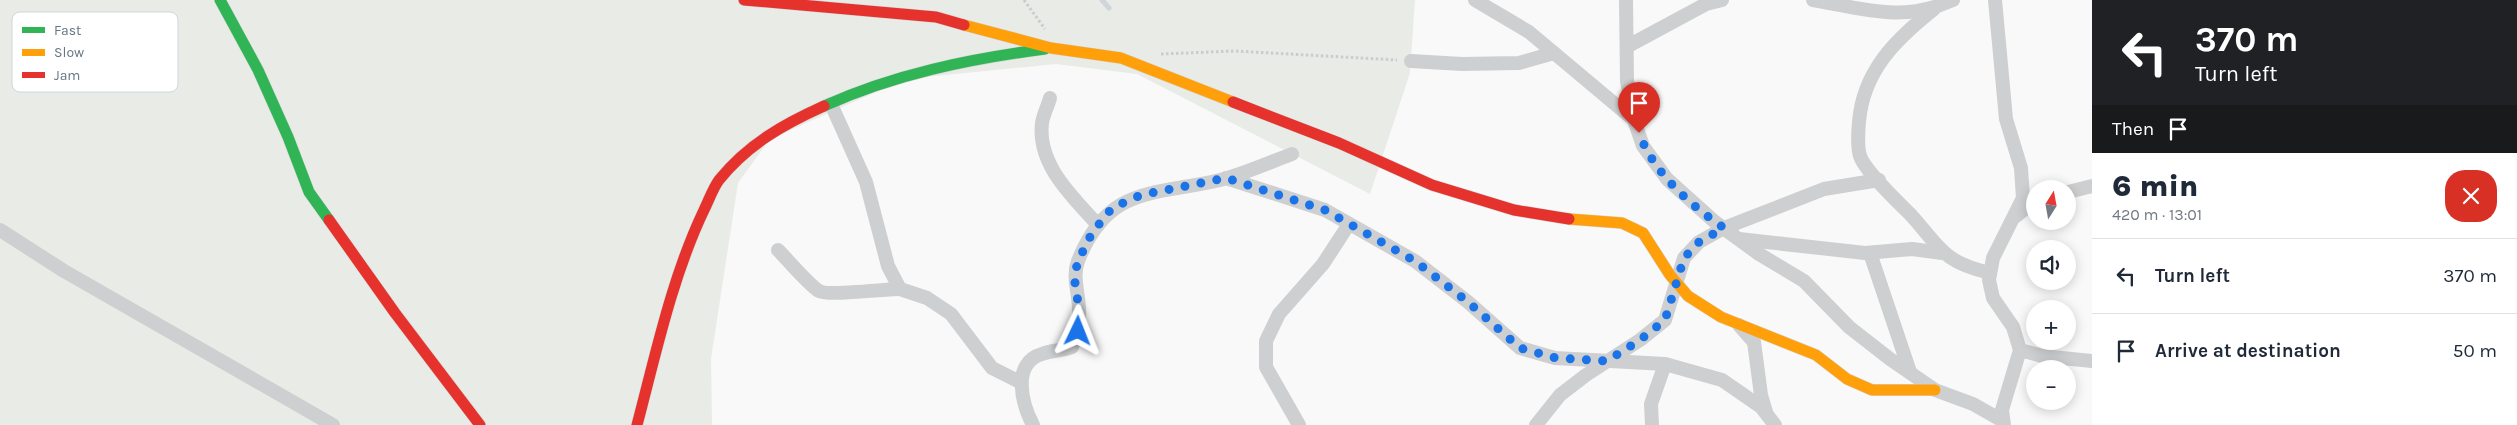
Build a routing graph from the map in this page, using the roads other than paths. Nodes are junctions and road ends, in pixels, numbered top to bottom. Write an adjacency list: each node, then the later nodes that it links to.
1 (220, 0): 46 (street)
2 (744, 0): 11 (street)
3 (1475, 0): 12 (street)
4 (1626, 0): 10 (street)
5 (1722, 0): 10 (street)
6 (1813, 0): 9 (street)
7 (1953, 0): 9 (street)
8 (1995, 0): 23 (street)
9 (1934, 9): 19 (street)
10 (1628, 46): 16 (street)
11 (1055, 49): 15 (street); 33 (street)
12 (1554, 53): 13 (street); 16 (street)
13 (1411, 61)
14 (1050, 98): 25 (street)
15 (830, 104): 34 (street); 47 (street)
16 (1634, 120): 26 (street)
17 (1292, 154): 18 (street)
18 (1226, 178): 24 (street); 25 (street)
19 (1879, 180): 26 (street); 31 (street)
20 (2092, 186): 21 (street)
21 (2076, 190)
22 (2026, 208): 23 (street)
23 (2013, 218): 32 (street)
24 (1349, 224): 37 (street); 49 (street)
25 (1098, 225): 41 (street)
26 (1724, 228): 28 (street); 33 (street)
27 (0, 230): 45 (street)
28 (1738, 239): 30 (street); 40 (street)
29 (778, 250): 34 (street)
30 (1870, 253): 31 (street); 40 (street)
31 (1942, 253): 32 (street)
32 (1990, 273): 36 (street)
33 (1677, 283): 35 (street); 37 (street)
34 (900, 289): 41 (street)
35 (1739, 324): 42 (street); 43 (street)
36 (2020, 350): 38 (street); 44 (street)
37 (1607, 361): 39 (street); 50 (street)
38 (2092, 361)
39 (1665, 364): 43 (street); 51 (street)
40 (1910, 372): 42 (street)
41 (1020, 382): 48 (street)
42 (1936, 390): 44 (street)
43 (1766, 414): 52 (street)
44 (2004, 423)
45 (333, 425)
46 (480, 425)
47 (637, 425)
48 (1033, 425)
49 (1299, 425)
50 (1536, 425)
51 (1652, 425)
52 (1775, 425)

